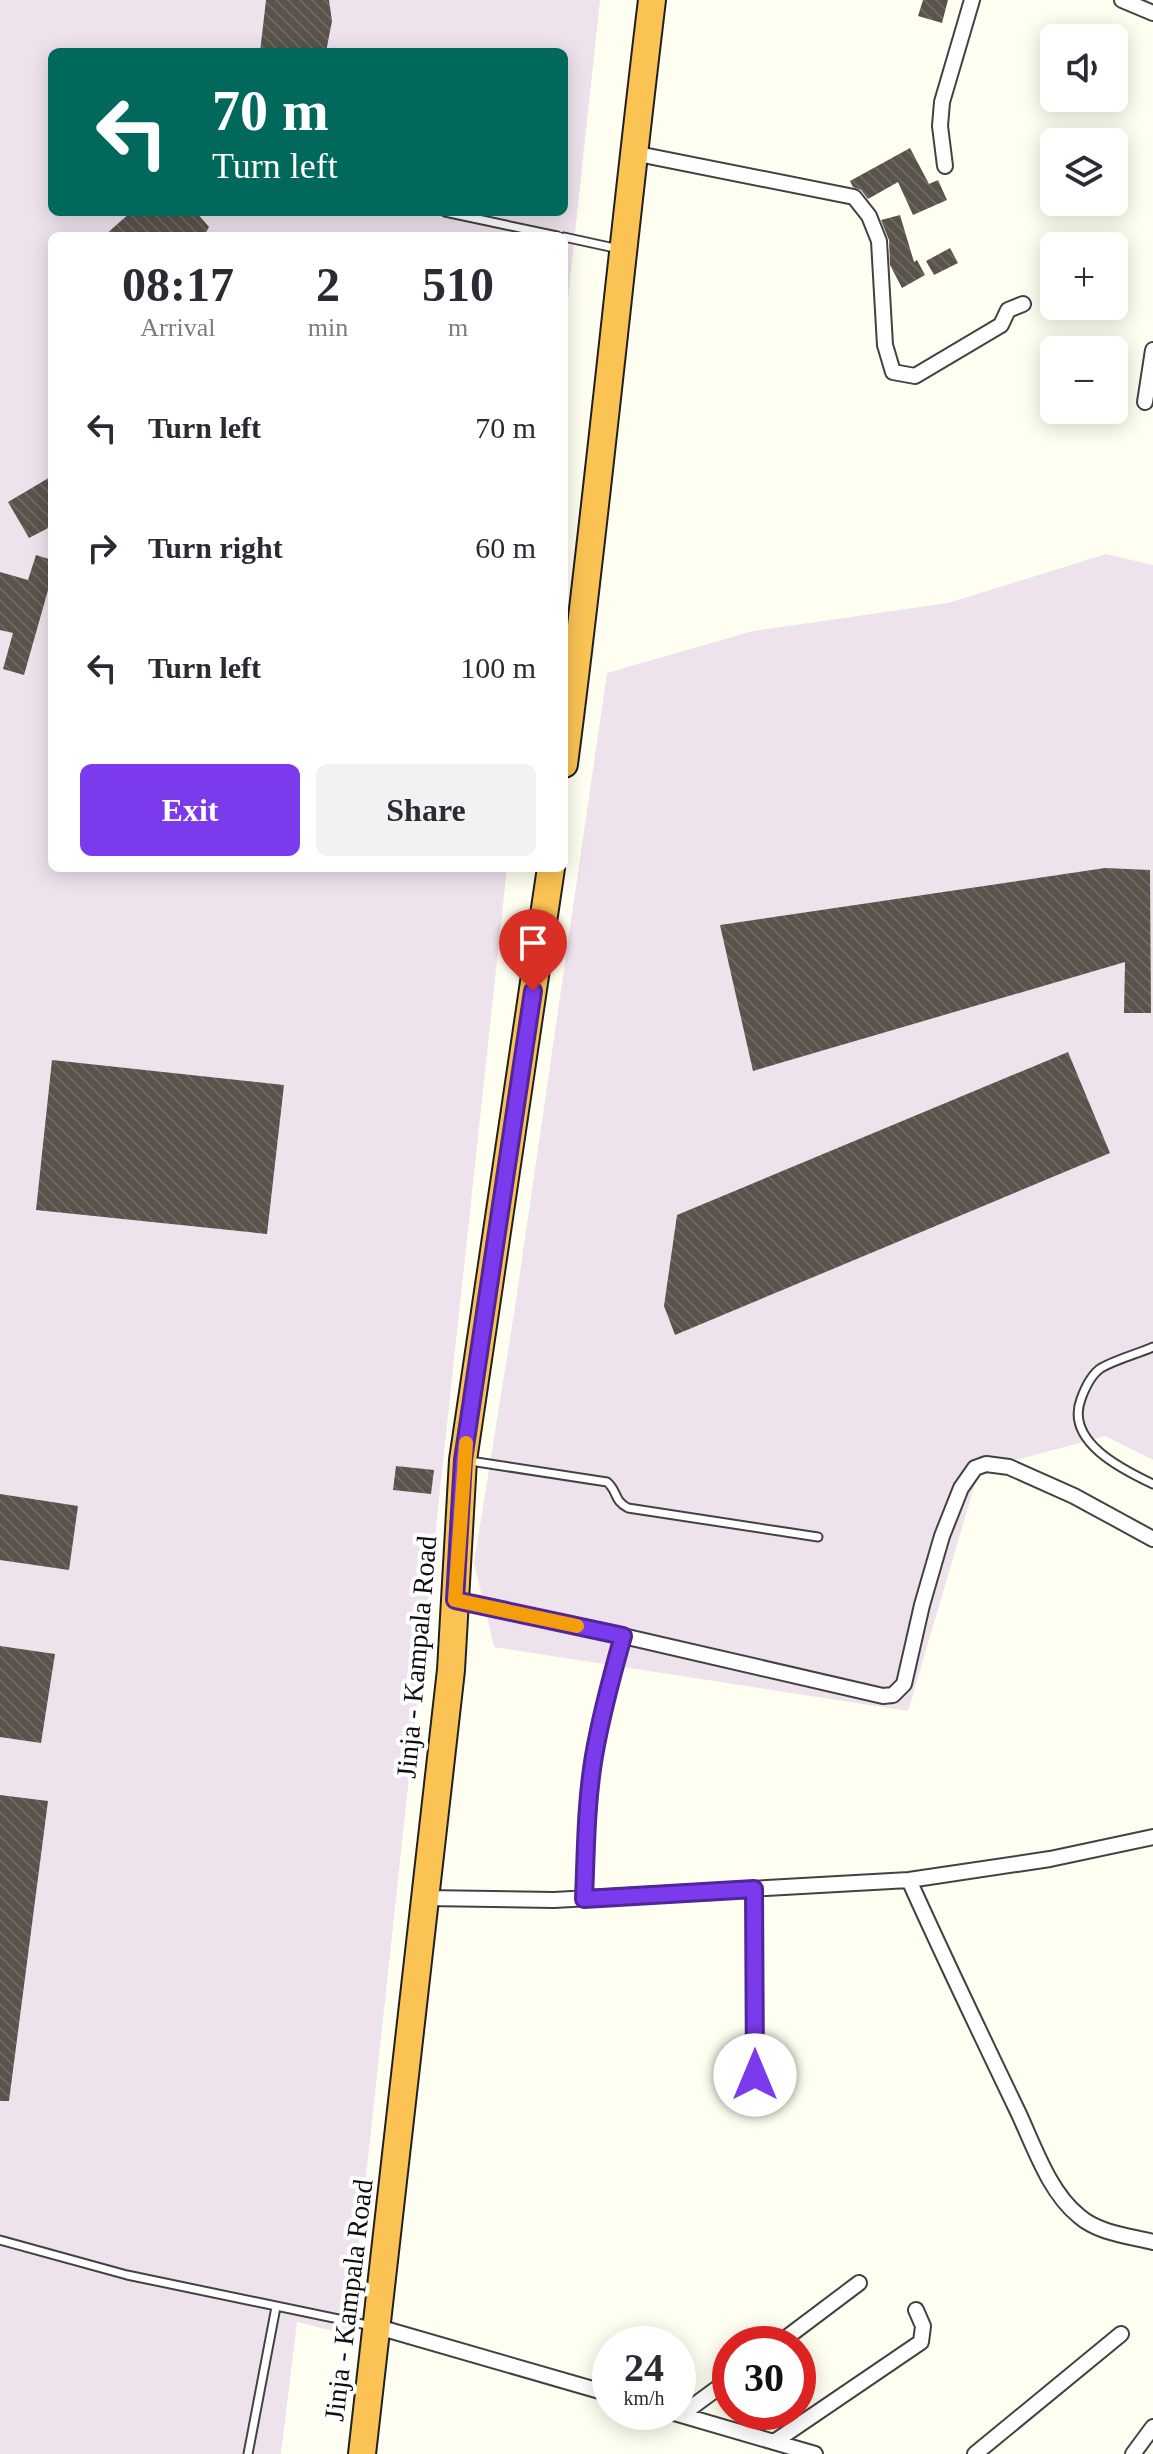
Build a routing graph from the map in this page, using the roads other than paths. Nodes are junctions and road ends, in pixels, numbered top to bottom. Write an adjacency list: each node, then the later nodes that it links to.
1 (652, 0): 5 (highway)
2 (972, 0): 6 (street)
3 (1122, 0): 4 (street)
4 (1153, 13)
5 (633, 153): 10 (highway); 11 (street)
6 (945, 166)
7 (464, 216): 8 (lane)
8 (538, 232)
9 (568, 238): 10 (lane)
10 (621, 250): 14 (highway)
11 (1023, 304)
12 (1153, 350): 13 (street)
13 (1145, 402)
14 (568, 733)
15 (550, 872): 17 (highway, Jinja - Kampala Road)
16 (1153, 1347): 18 (lane)
17 (463, 1460): 19 (lane); 21 (highway, Jinja - Kampala Road)
18 (1153, 1484)
19 (818, 1537)
20 (1153, 1539): 22 (street)
21 (455, 1600): 22 (street); 26 (highway, Jinja - Kampala Road)
22 (623, 1636): 27 (street)
23 (1153, 1837): 24 (street)
24 (909, 1880): 25 (street); 30 (street)
25 (754, 1889): 27 (street); 28 (street)
26 (425, 1898): 27 (street); 35 (highway, Jinja - Kampala Road)
27 (584, 1899)
28 (755, 2106)
29 (0, 2240): 32 (lane)
30 (1153, 2242)
31 (859, 2283): 34 (street)
32 (276, 2307): 35 (lane); 41 (lane)
33 (916, 2310): 40 (street)
34 (802, 2326)
35 (378, 2327): 37 (street); 42 (highway, Jinja - Kampala Road)
36 (1121, 2334): 44 (street)
37 (592, 2389)
38 (696, 2420): 40 (street)
39 (1153, 2427): 45 (street)
40 (774, 2442): 43 (street)
41 (248, 2454)
42 (362, 2454)
43 (815, 2454)
44 (975, 2454)
45 (1133, 2454)

